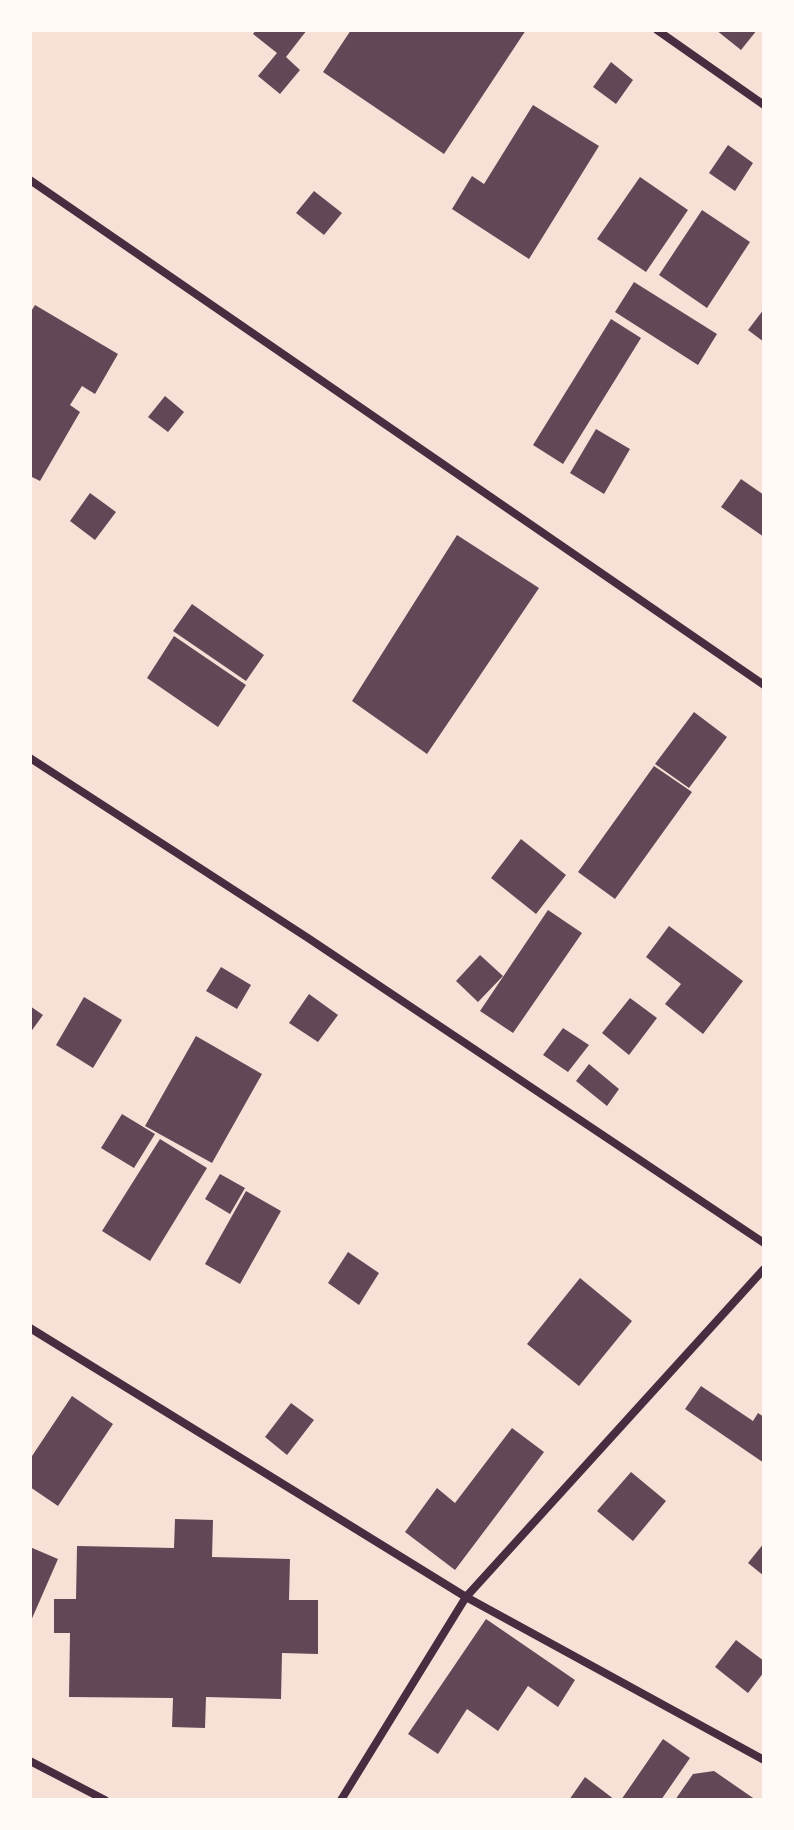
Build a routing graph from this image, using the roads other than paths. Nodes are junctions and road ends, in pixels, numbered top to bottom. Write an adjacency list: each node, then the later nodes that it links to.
1 (657, 30): 2 (street)
2 (764, 105)
3 (30, 180): 4 (street)
4 (764, 685)
5 (30, 758): 6 (street)
6 (764, 1243)
7 (764, 1269): 9 (street)
8 (30, 1328): 9 (street)
9 (466, 1597): 10 (street); 13 (street)
10 (764, 1760)
11 (30, 1761): 12 (street)
12 (105, 1800)
13 (341, 1800)

